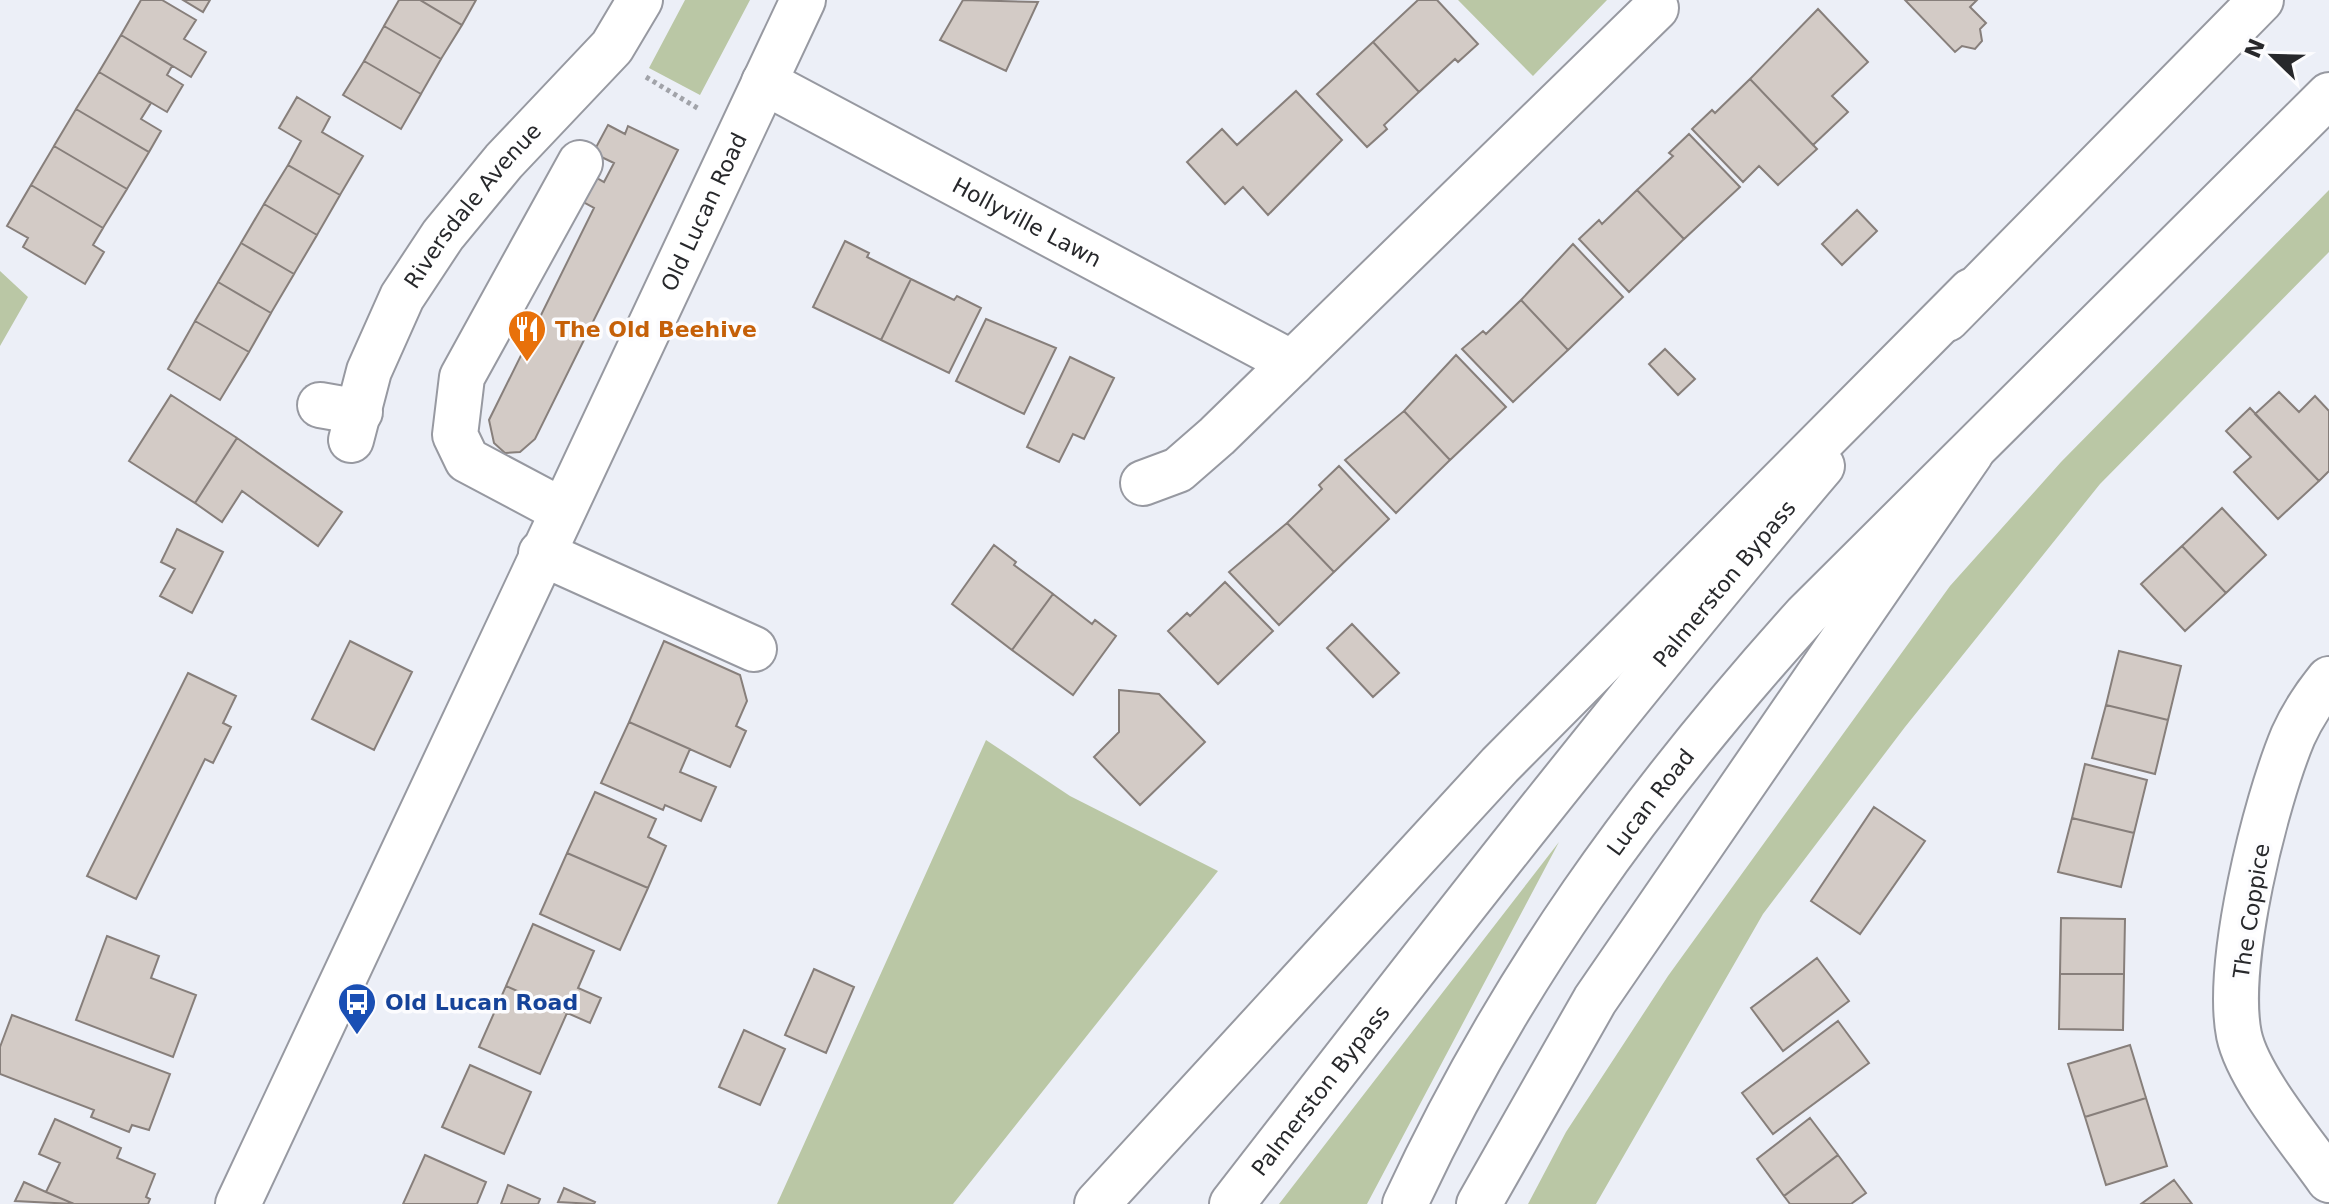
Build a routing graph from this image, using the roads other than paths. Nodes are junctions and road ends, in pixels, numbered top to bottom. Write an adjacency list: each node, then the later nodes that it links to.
1 (640, 0): 10 (main road, Riversdale Avenue)
2 (803, 0): 5 (main road, Old Lucan Road)
3 (2261, 0): 8 (main road, Palmerston Bypass)
4 (1656, 8): 9 (main road)
5 (764, 82): 9 (main road, Hollyville Lawn); 13 (main road, Old Lucan Road)
6 (2329, 95): 11 (main road)
7 (580, 163): 13 (main road)
8 (1971, 291): 19 (main road); 20 (main road, Palmerston Bypass)
9 (1292, 363): 12 (main road)
10 (343, 419)
11 (1971, 453): 21 (main road, Lucan Road); 22 (main road)
12 (1143, 483)
13 (561, 510): 14 (main road, Old Lucan Road)
14 (541, 553): 15 (main road); 18 (main road, Old Lucan Road)
15 (754, 649)
16 (2329, 679): 17 (main road, The Coppice)
17 (2329, 1180)
18 (238, 1204)
19 (1097, 1204)
20 (1232, 1204)
21 (1405, 1204)
22 (1479, 1204)

